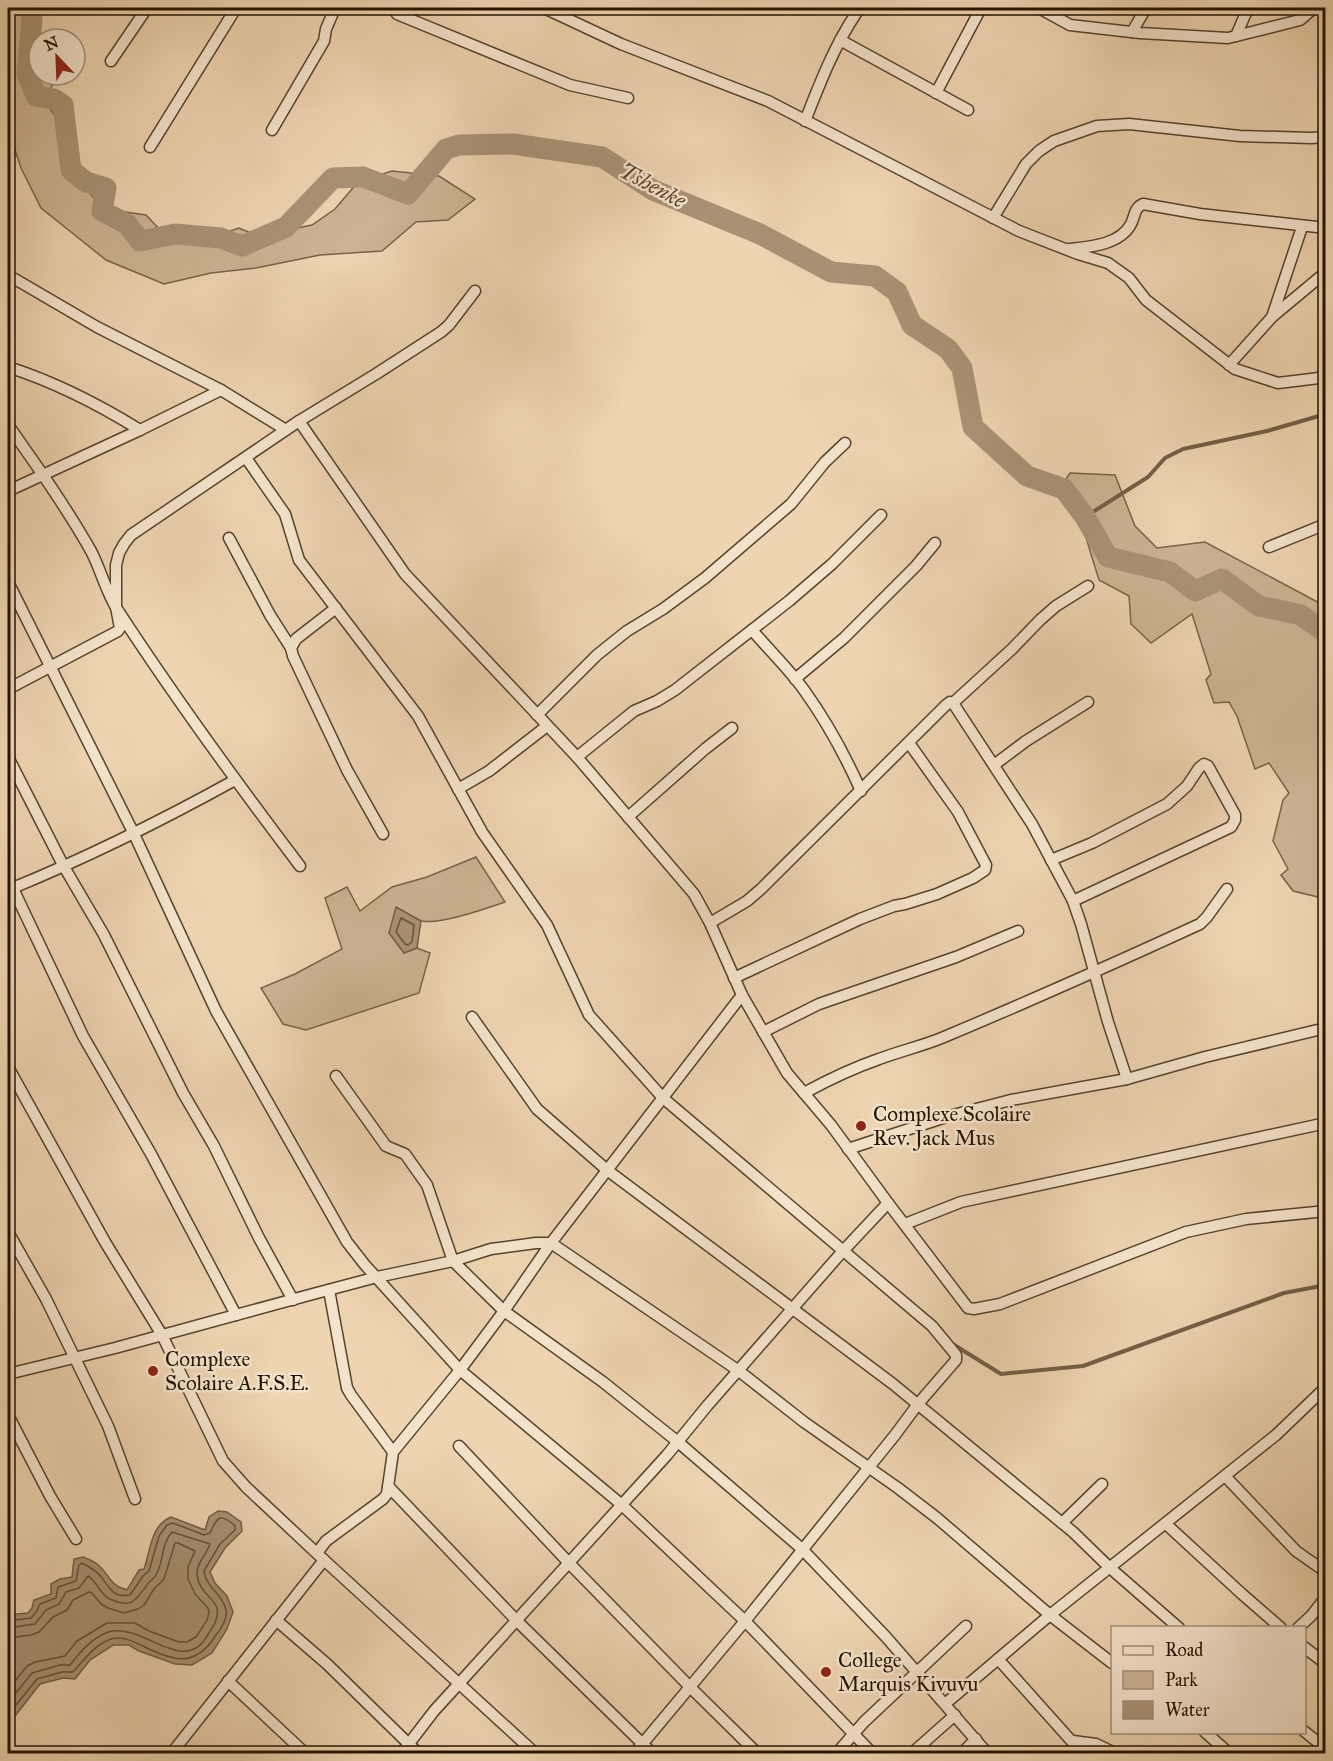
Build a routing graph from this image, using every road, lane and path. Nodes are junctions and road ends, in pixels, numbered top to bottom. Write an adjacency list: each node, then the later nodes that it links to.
1 (147, 8): 15 (street)
2 (236, 8): 22 (street)
3 (335, 8): 20 (street)
4 (393, 8): 17 (street)
5 (544, 8): 19 (street)
6 (981, 8): 16 (street)
7 (1146, 8): 12 (street)
8 (1248, 8): 13 (street)
9 (1314, 8): 13 (street)
10 (1046, 9): 12 (street)
11 (856, 12): 14 (street)
12 (1132, 32): 13 (street)
13 (1236, 36)
14 (840, 40): 16 (street); 19 (street)
15 (111, 61)
16 (936, 93): 18 (street)
17 (628, 98)
18 (968, 110)
19 (805, 121): 23 (street)
20 (272, 130)
21 (1326, 137): 23 (street)
22 (150, 147)
23 (993, 218): 26 (street)
24 (1302, 227): 25 (street); 26 (street); 30 (street)
25 (1326, 228)
26 (1065, 249): 31 (street)
27 (1326, 272): 30 (street)
28 (8, 275): 34 (street)
29 (475, 291): 35 (street)
30 (1272, 317): 31 (street)
31 (1228, 364): 33 (street)
32 (8, 367): 37 (street)
33 (1326, 372)
34 (221, 390): 37 (street); 38 (street)
35 (299, 421): 38 (street); 59 (street)
36 (8, 425): 41 (street)
37 (140, 430): 41 (street)
38 (286, 430): 40 (street)
39 (846, 443): 59 (street)
40 (246, 458): 50 (street); 51 (street)
41 (43, 474): 42 (street); 50 (street)
42 (8, 491)
43 (881, 514): 52 (street)
44 (1326, 524): 47 (street)
45 (229, 538): 53 (street)
46 (935, 543): 55 (street)
47 (1269, 547)
48 (8, 582): 54 (street)
49 (1088, 586): 58 (street)
50 (116, 607): 54 (street); 66 (street)
51 (336, 608): 53 (street); 67 (street)
52 (752, 630): 55 (street); 64 (street)
53 (291, 648): 71 (street)
54 (50, 668): 56 (street); 70 (street)
55 (795, 679): 68 (street)
56 (8, 689)
57 (1088, 702): 65 (street)
58 (953, 703): 62 (street); 65 (street)
59 (537, 716): 60 (street)
60 (547, 726): 64 (street); 67 (street)
61 (732, 728): 69 (street)
62 (909, 743): 68 (street); 81 (street)
63 (8, 757): 73 (street)
64 (577, 757): 69 (street)
65 (994, 765): 72 (street)
66 (235, 780): 70 (street); 74 (street)
67 (458, 789): 90 (street)
68 (861, 791): 78 (street)
69 (628, 817): 78 (street)
70 (134, 834): 73 (street); 101 (street)
71 (382, 834)
72 (1052, 860): 77 (street); 77 (street)
73 (63, 865): 75 (street); 103 (street)
74 (300, 866)
75 (9, 886): 106 (street)
76 (1227, 889): 80 (street)
77 (1073, 901): 80 (street)
78 (710, 923): 81 (street)
79 (1018, 931): 85 (street)
80 (1094, 971): 88 (street); 89 (street)
81 (734, 978): 82 (street)
82 (742, 995): 85 (street); 90 (street)
83 (472, 1017): 93 (street)
84 (1326, 1028): 88 (street)
85 (763, 1032): 89 (street)
86 (8, 1067): 107 (street)
87 (336, 1076): 100 (street)
88 (1127, 1078): 92 (street)
89 (804, 1093): 92 (street)
90 (663, 1098): 93 (street); 99 (street)
91 (1326, 1124): 96 (street)
92 (848, 1149): 94 (street)
93 (607, 1170): 98 (street); 104 (street)
94 (888, 1203): 96 (street); 99 (street)
95 (1326, 1211): 96 (street)
96 (905, 1224)
97 (8, 1232): 108 (street)
98 (551, 1243): 100 (street); 105 (street); 110 (street)
99 (842, 1252): 104 (street); 113 (street)
100 (453, 1261): 101 (street); 105 (street)
101 (377, 1277): 102 (street); 109 (street)
102 (329, 1290): 103 (street); 117 (street)
103 (293, 1300): 106 (street)
104 (793, 1308): 110 (street); 113 (street)
105 (504, 1311): 109 (street); 115 (street)
106 (236, 1315): 107 (street)
107 (162, 1335): 108 (street); 128 (street)
108 (75, 1358): 111 (street); 122 (street)
109 (460, 1370): 117 (street); 123 (street)
110 (739, 1371): 115 (street); 118 (street)
111 (8, 1374)
112 (1324, 1393): 119 (street)
113 (918, 1404): 118 (street); 124 (street)
114 (8, 1415): 126 (street)
115 (678, 1442): 123 (street); 127 (street)
116 (459, 1446): 129 (street)
117 (393, 1452): 121 (street)
118 (869, 1468): 127 (street); 133 (street)
119 (1225, 1476): 125 (street); 131 (street)
120 (1102, 1484): 124 (street)
121 (388, 1486): 128 (street); 135 (street)
122 (135, 1498)
123 (622, 1505): 129 (street); 136 (street)
124 (1062, 1523): 130 (street)
125 (1166, 1524): 130 (street); 139 (street)
126 (76, 1539)
127 (802, 1549): 136 (street); 145 (street)
128 (321, 1556): 134 (street); 147 (street)
129 (569, 1563): 135 (street); 148 (street)
130 (1109, 1567): 133 (street); 138 (street)
131 (1326, 1572)
132 (1326, 1597): 140 (street)
133 (1050, 1615): 142 (street); 143 (street)
134 (276, 1620): 146 (street); 157 (street)
135 (517, 1621): 147 (street); 156 (street)
136 (745, 1621): 148 (street); 151 (street)
137 (966, 1626): 145 (street)
138 (1177, 1626)
139 (1279, 1626)
140 (1300, 1626)
141 (1306, 1648): 144 (street)
142 (998, 1659): 149 (street); 155 (street)
143 (1111, 1661)
144 (1326, 1664)
145 (917, 1672): 149 (street); 151 (street)
146 (228, 1681): 159 (street); 160 (street)
147 (460, 1683): 157 (street); 163 (street)
148 (690, 1687): 156 (street); 166 (street)
149 (945, 1704): 150 (street)
150 (955, 1715): 154 (street); 169 (street)
151 (855, 1732): 167 (street); 168 (street)
152 (1306, 1732): 158 (street)
153 (1207, 1734): 174 (street)
154 (976, 1739): 170 (street); 171 (street)
155 (1073, 1741): 172 (street); 173 (street)
156 (642, 1743): 164 (street); 165 (street)
157 (409, 1744): 161 (street); 162 (street)
158 (1326, 1749)
159 (174, 1752)
160 (306, 1754)
161 (401, 1754)
162 (419, 1754)
163 (536, 1754)
164 (633, 1754)
165 (653, 1754)
166 (758, 1754)
167 (836, 1754)
168 (873, 1754)
169 (911, 1754)
170 (961, 1754)
171 (988, 1754)
172 (1083, 1754)
173 (1117, 1754)
174 (1230, 1754)

